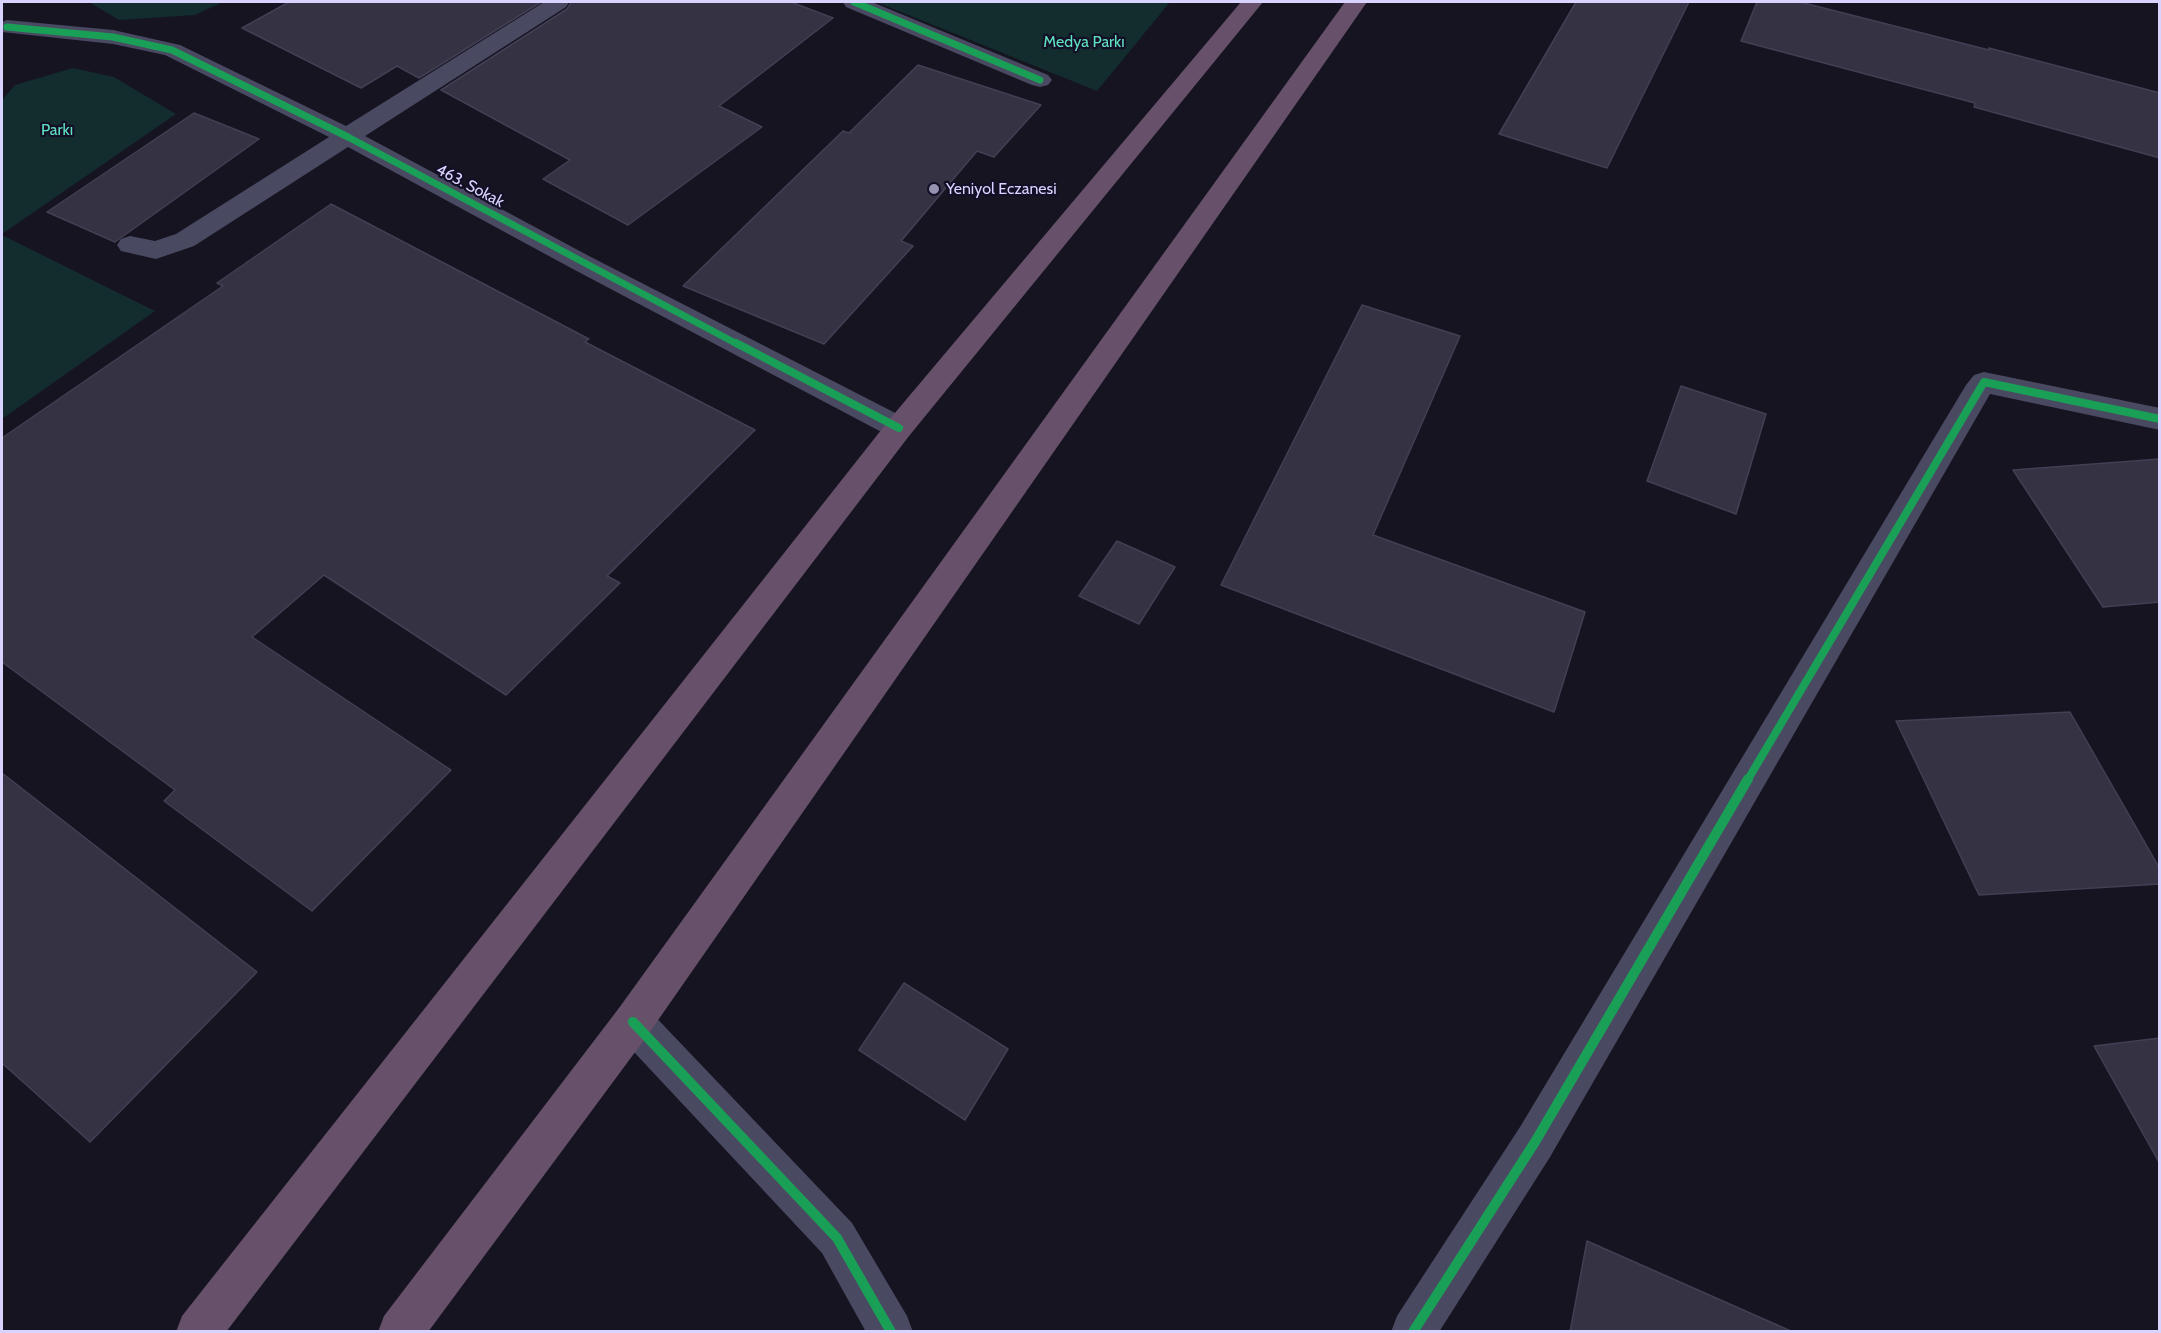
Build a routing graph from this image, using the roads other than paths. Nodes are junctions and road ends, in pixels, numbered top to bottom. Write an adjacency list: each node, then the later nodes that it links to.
1 (558, 2): 7 (street)
2 (854, 2): 6 (street)
3 (1252, 2): 10 (highway)
4 (1356, 2): 11 (highway)
5 (8, 24): 7 (street, 463. Sokak)
6 (1040, 80)
7 (348, 137): 8 (street); 10 (street, 463. Sokak)
8 (130, 245)
9 (2160, 419): 15 (street)
10 (899, 428): 12 (highway)
11 (633, 1022): 13 (highway); 14 (street)
12 (198, 1332)
13 (400, 1332)
14 (891, 1332)
15 (1413, 1332)

